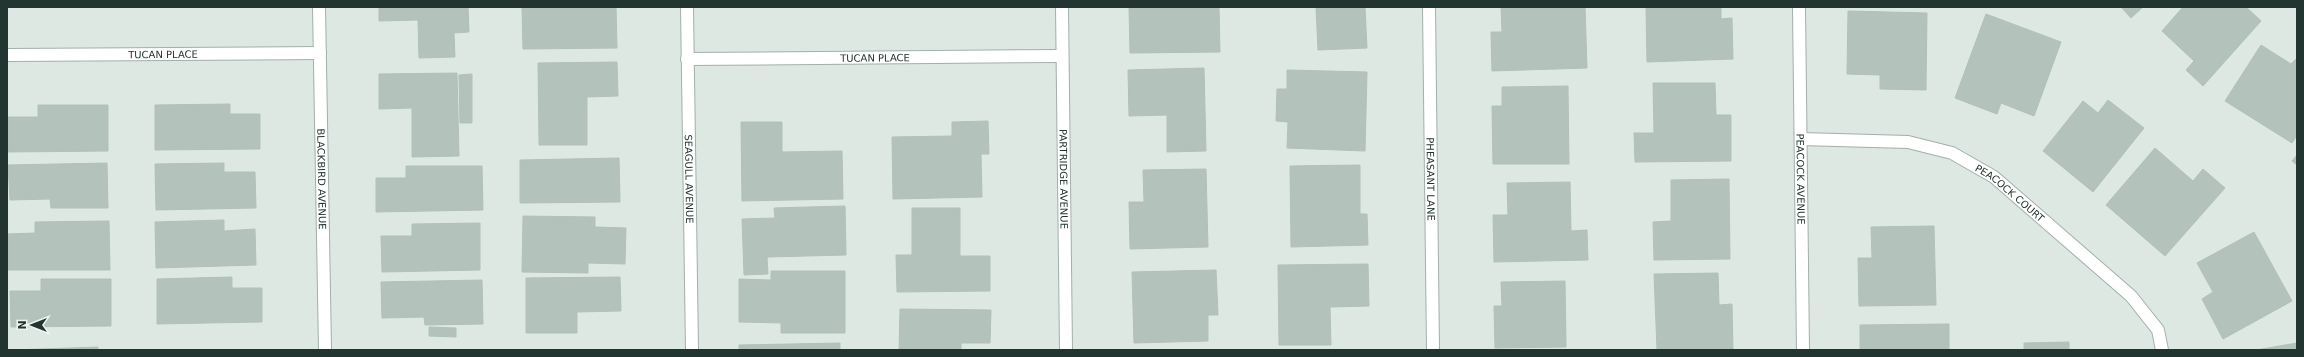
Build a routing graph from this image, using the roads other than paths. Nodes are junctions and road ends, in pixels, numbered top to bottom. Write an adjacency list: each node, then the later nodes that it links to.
1 (319, 7): 6 (street, BLACKBIRD AVENUE)
2 (687, 7): 9 (street, SEAGULL AVENUE)
3 (1062, 7): 8 (street, PARTRIDGE AVENUE)
4 (1429, 7): 14 (street, PHEASANT LANE)
5 (1799, 7): 10 (street, PEACOCK AVENUE)
6 (320, 53): 7 (street, TUCAN PLACE); 11 (street, BLACKBIRD AVENUE)
7 (7, 56)
8 (1062, 56): 9 (street, TUCAN PLACE); 13 (street, PARTRIDGE AVENUE)
9 (687, 59): 12 (street, SEAGULL AVENUE)
10 (1801, 139): 15 (street, PEACOCK AVENUE); 16 (street, PEACOCK COURT)
11 (325, 350)
12 (692, 350)
13 (1066, 350)
14 (1433, 350)
15 (1803, 350)
16 (2162, 350)

